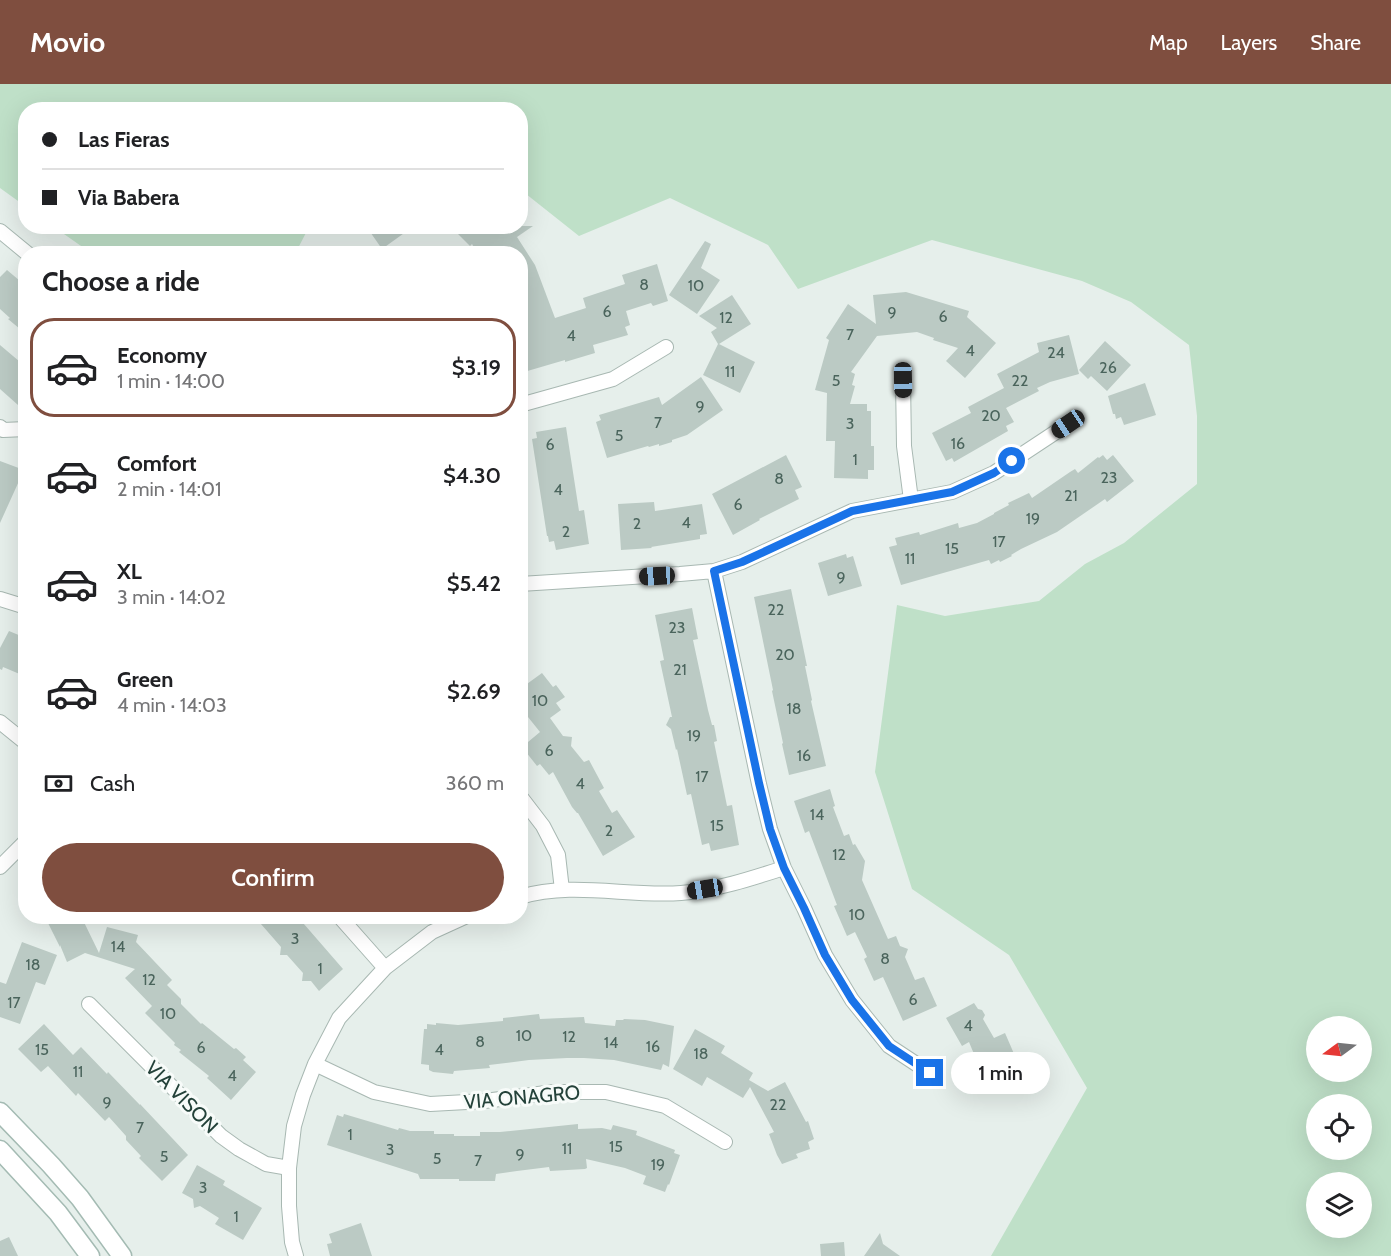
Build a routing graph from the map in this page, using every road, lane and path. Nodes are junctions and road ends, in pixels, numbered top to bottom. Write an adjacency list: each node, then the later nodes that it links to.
1 (0, 231): 2 (street)
2 (18, 246)
3 (666, 347): 5 (street)
4 (903, 380): 9 (street)
5 (528, 403)
6 (1068, 424): 9 (street)
7 (0, 427): 8 (street)
8 (18, 429)
9 (911, 500): 10 (street)
10 (714, 571): 11 (street); 19 (street)
11 (528, 579)
12 (0, 598): 13 (street)
13 (18, 604)
14 (0, 722): 15 (street)
15 (18, 737)
16 (528, 806): 20 (street)
17 (18, 849): 18 (street)
18 (0, 867)
19 (784, 868): 20 (street); 27 (street)
20 (562, 890): 21 (street)
21 (528, 896)
22 (346, 924): 24 (street)
23 (450, 924): 24 (street)
24 (385, 968): 26 (street)
25 (89, 1004): 31 (street, VIA VISON)
26 (315, 1064): 29 (street, VIA ONAGRO); 31 (street)
27 (930, 1073)
28 (0, 1112): 33 (main road)
29 (725, 1142)
30 (0, 1150): 32 (main road)
31 (290, 1168): 34 (street)
32 (90, 1256)
33 (122, 1256)
34 (296, 1256)

